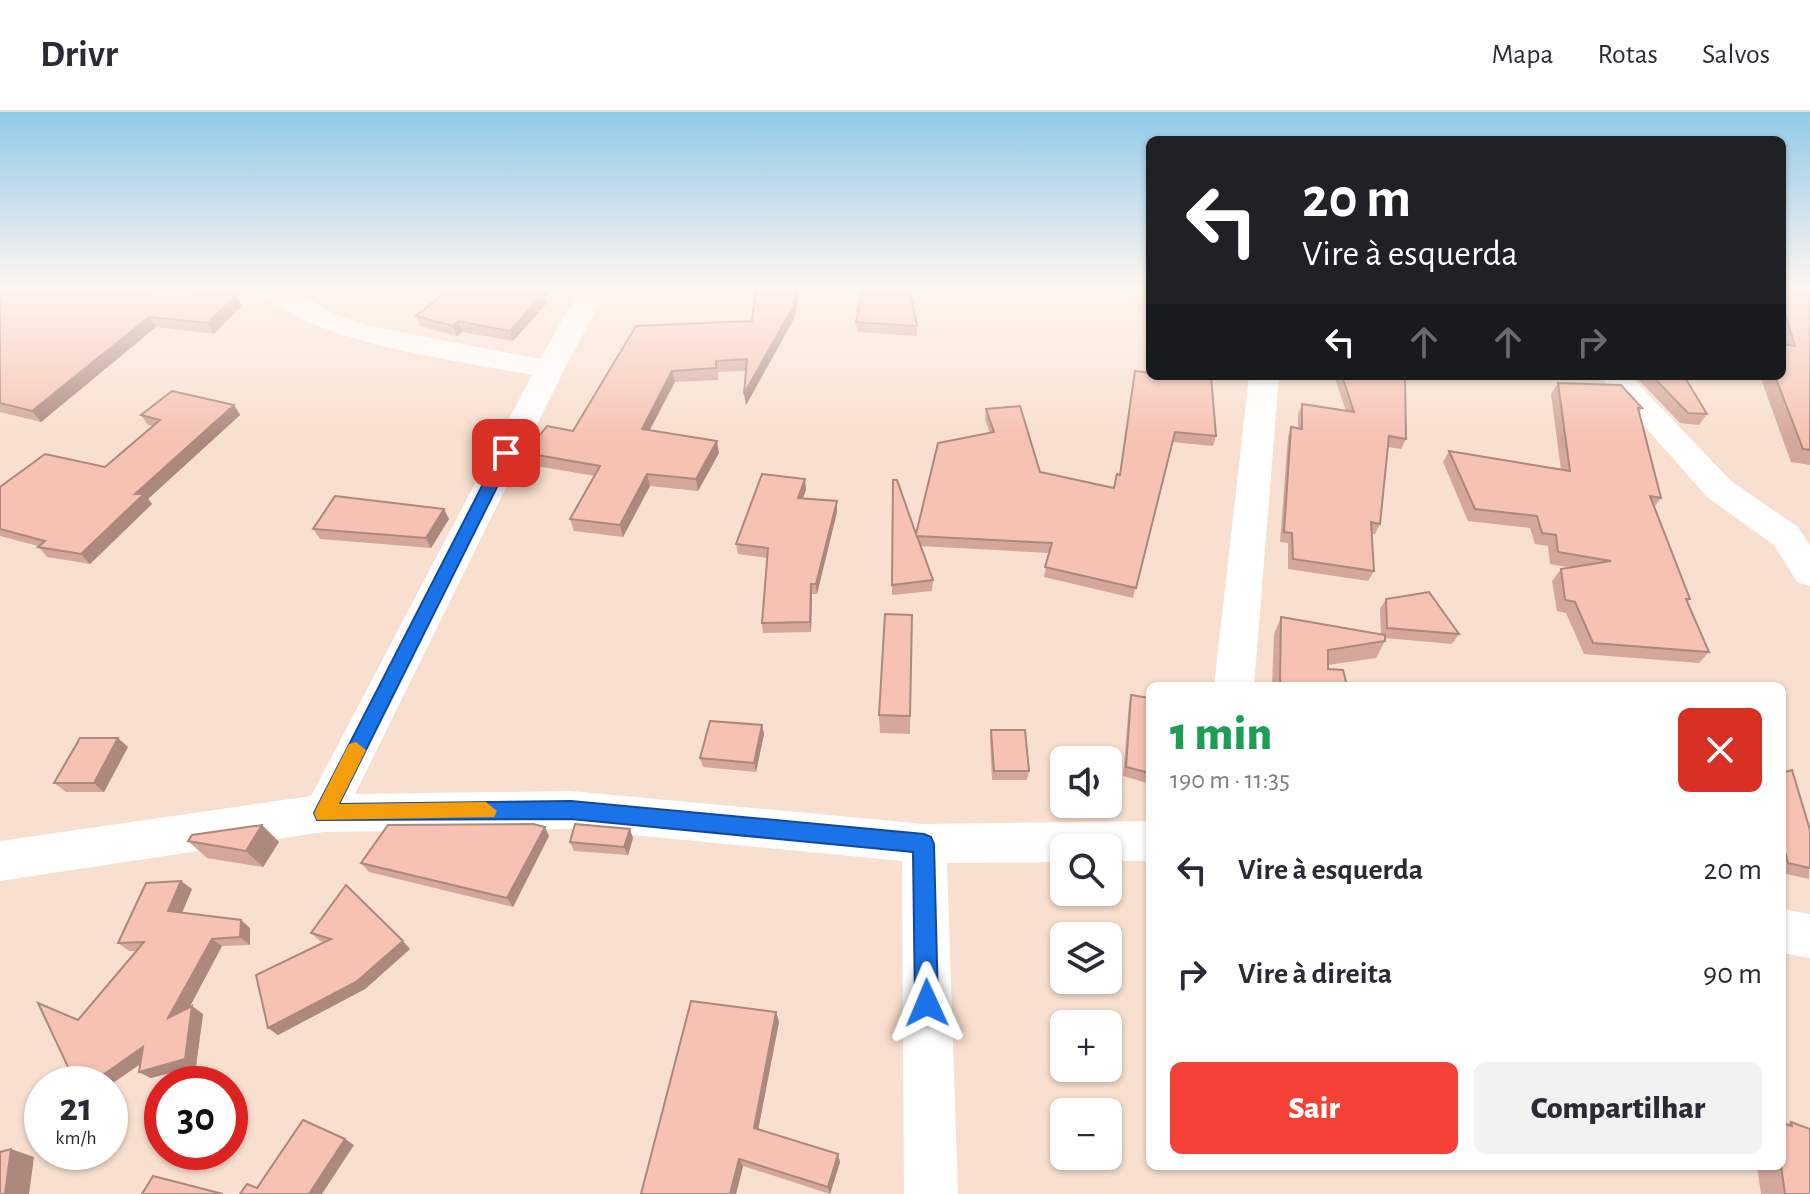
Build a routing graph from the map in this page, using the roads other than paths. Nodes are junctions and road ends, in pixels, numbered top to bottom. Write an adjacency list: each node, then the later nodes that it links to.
1 (386, 337): 3 (street)
2 (567, 337): 3 (street)
3 (549, 370): 8 (street)
4 (1264, 380): 7 (street)
5 (1619, 380): 6 (street)
6 (1810, 573)
7 (1234, 682)
8 (324, 813): 10 (street); 11 (street)
9 (1146, 841): 10 (street)
10 (924, 844): 14 (street)
11 (0, 861)
12 (1786, 932): 13 (street)
13 (1810, 936)
14 (931, 1194)

